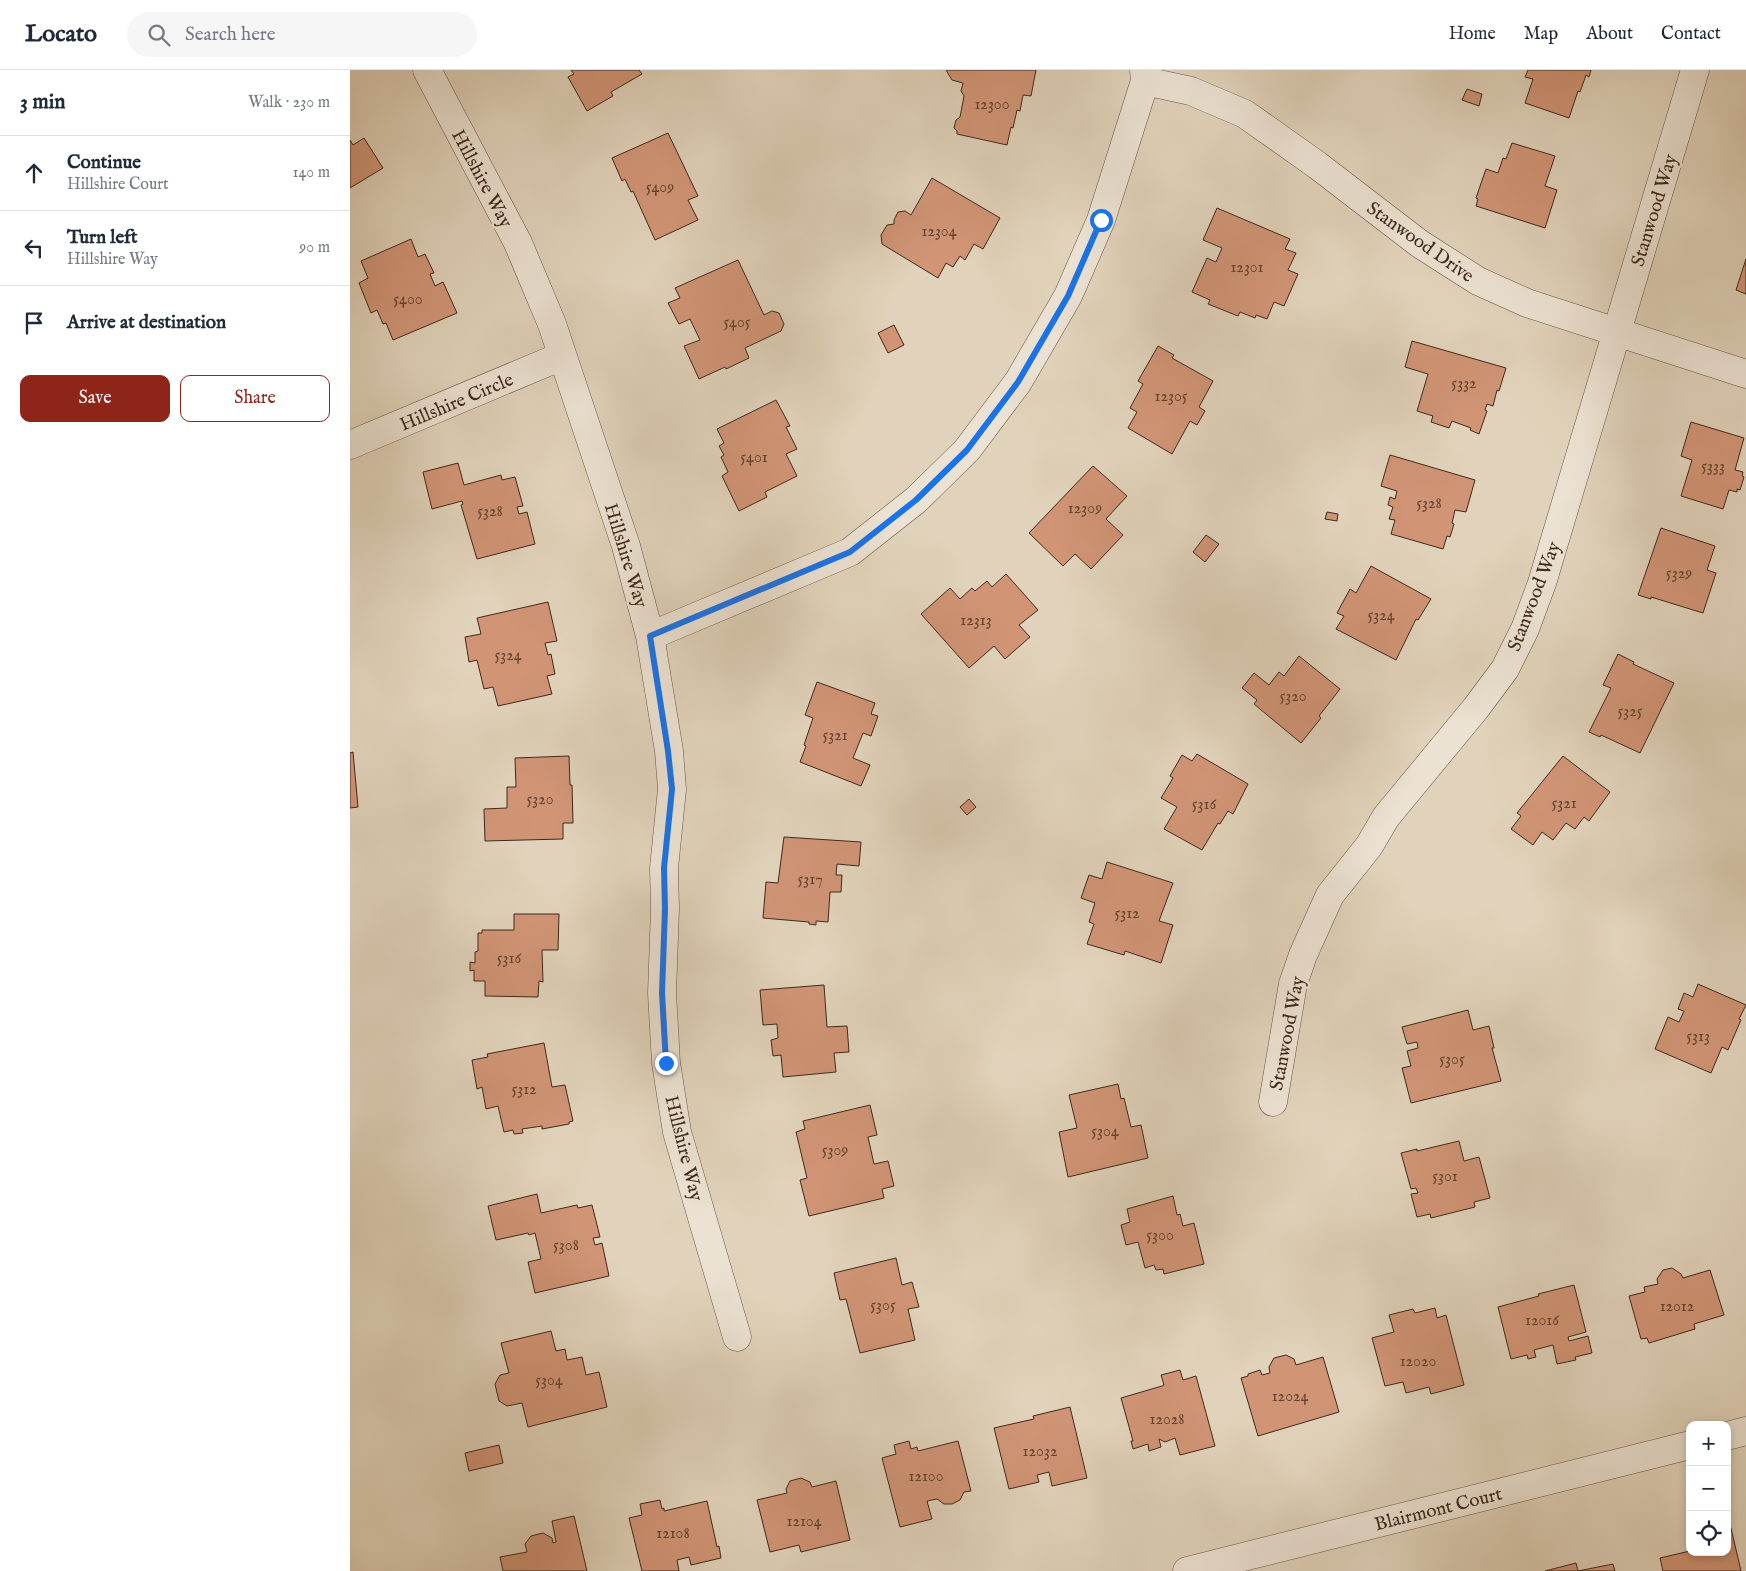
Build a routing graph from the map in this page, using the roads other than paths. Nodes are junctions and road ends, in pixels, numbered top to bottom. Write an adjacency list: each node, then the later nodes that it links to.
1 (427, 70): 5 (street, Hillshire Way)
2 (1695, 70): 4 (street, Stanwood Way)
3 (1144, 76): 4 (street, Stanwood Drive); 8 (street)
4 (1616, 333): 6 (street, Stanwood Drive); 9 (street, Stanwood Way)
5 (562, 356): 7 (street, Hillshire Circle); 8 (street, Hillshire Way)
6 (1746, 374)
7 (350, 445)
8 (650, 636): 10 (street, Hillshire Way)
9 (1272, 1102)
10 (737, 1337)
11 (1746, 1431): 12 (street)
12 (1731, 1435)
13 (1686, 1446): 14 (street, Blairmont Court)
14 (1187, 1571)

